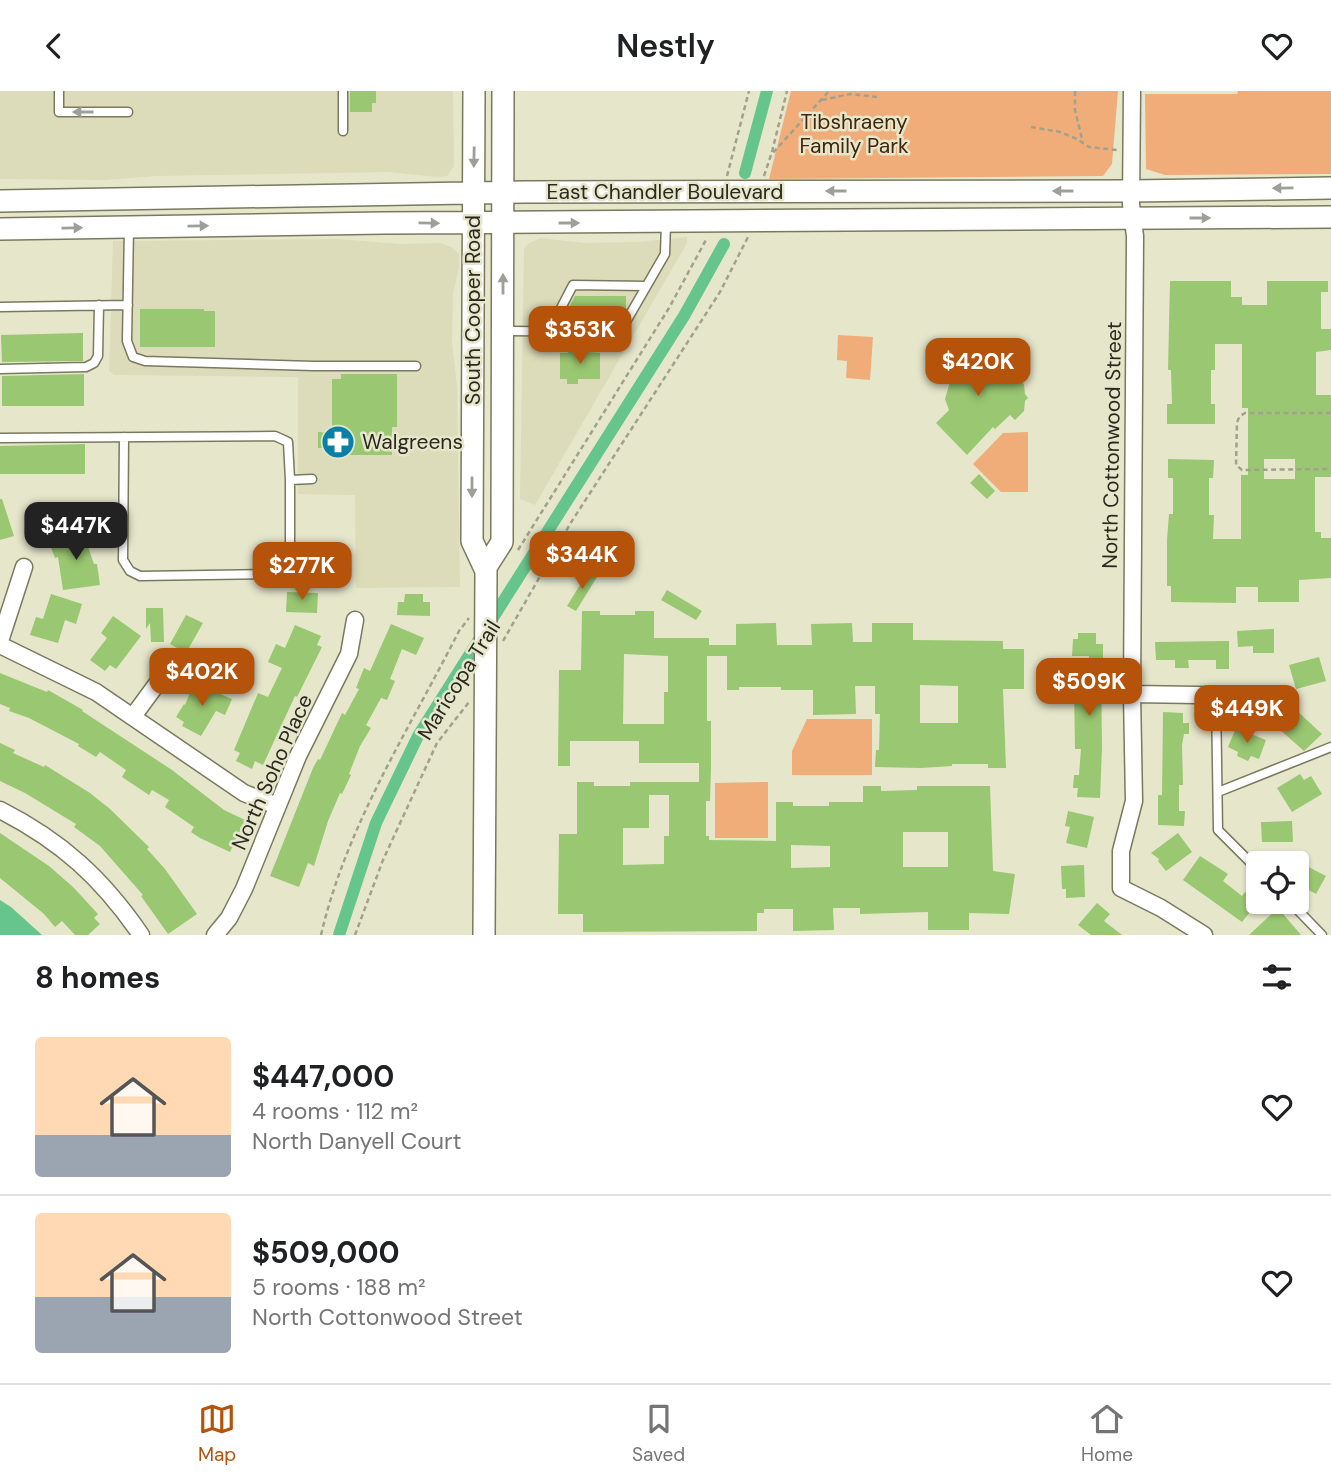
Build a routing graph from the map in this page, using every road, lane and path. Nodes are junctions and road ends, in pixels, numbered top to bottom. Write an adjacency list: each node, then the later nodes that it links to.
1 (59, 91): 12 (lane, one-way to 1)
2 (343, 91): 14 (lane)
3 (474, 91): 23 (main road, South Cooper Road, one-way to 23)
4 (503, 91): 24 (main road, South Cooper Road)
5 (749, 91): 19 (path)
6 (787, 91): 17 (path)
7 (828, 91): 11 (path)
8 (1075, 91): 15 (path)
9 (1132, 91): 16 (street, North Cottonwood Street)
10 (877, 97): 11 (path)
11 (822, 100): 17 (path)
12 (128, 113)
13 (1031, 127): 15 (path)
14 (343, 131)
15 (1083, 143): 16 (path)
16 (1131, 151): 22 (street, North Cottonwood Street)
17 (771, 155): 18 (path)
18 (765, 172)
19 (728, 182): 21 (main road, East Chandler Boulevard, one-way to 19); 24 (main road, East Chandler Boulevard)
20 (1331, 188): 22 (main road, East Chandler Boulevard, one-way to 22)
21 (979, 191): 22 (main road, East Chandler Boulevard, one-way to 21); 29 (main road)
22 (1131, 191): 28 (street, North Cottonwood Street)
23 (474, 193): 24 (main road, East Chandler Boulevard); 25 (main road, East Chandler Boulevard); 32 (main road, South Cooper Road)
24 (503, 193): 33 (main road, South Cooper Road)
25 (129, 199): 26 (main road, East Chandler Boulevard); 34 (main road)
26 (0, 201)
27 (1331, 217): 28 (main road, East Chandler Boulevard, one-way to 27)
28 (1132, 218): 29 (main road, East Chandler Boulevard); 59 (street, North Cottonwood Street)
29 (889, 220): 36 (main road, East Chandler Boulevard)
30 (715, 221): 31 (main road, East Chandler Boulevard); 36 (main road, East Chandler Boulevard); 51 (path)
31 (666, 222): 33 (main road, East Chandler Boulevard, one-way to 31); 37 (lane)
32 (474, 223): 33 (main road, East Chandler Boulevard); 34 (main road, East Chandler Boulevard, one-way to 32); 53 (main road, South Cooper Road, one-way to 53)
33 (502, 223): 41 (main road, South Cooper Road, one-way to 33)
34 (129, 227): 35 (main road, East Chandler Boulevard, one-way to 34); 38 (lane)
35 (0, 229)
36 (746, 231): 57 (path, Maricopa Trail)
37 (646, 286): 42 (lane); 42 (lane)
38 (128, 305): 39 (lane); 43 (lane)
39 (99, 306): 40 (lane); 44 (lane)
40 (0, 307)
41 (503, 331): 42 (lane); 53 (main road, South Cooper Road)
42 (557, 331)
43 (416, 366)
44 (0, 369)
45 (1331, 413): 48 (path)
46 (124, 437): 47 (lane); 50 (lane); 50 (lane)
47 (0, 438)
48 (1331, 469)
49 (312, 479): 50 (lane)
50 (290, 480)
51 (517, 550)
52 (24, 567): 56 (street)
53 (486, 567): 54 (main road, South Cooper Road)
54 (486, 603): 57 (main road, South Cooper Road); 71 (path)
55 (355, 620): 65 (street, North Soho Place)
56 (0, 643): 62 (street)
57 (491, 659): 72 (path, Maricopa Trail); 73 (main road, South Cooper Road)
58 (159, 681): 62 (street)
59 (1132, 694): 60 (street); 74 (street, North Cottonwood Street)
60 (1216, 696): 61 (street); 64 (lane)
61 (1262, 697)
62 (134, 715): 65 (street)
63 (1331, 747): 64 (lane)
64 (1218, 792): 67 (lane)
65 (277, 806): 70 (street, North Soho Place)
66 (0, 810): 69 (street)
67 (1246, 858)
68 (1302, 914): 75 (lane)
69 (141, 935)
70 (215, 935)
71 (321, 935)
72 (355, 935)
73 (484, 935)
74 (1204, 935)
75 (1322, 935)

